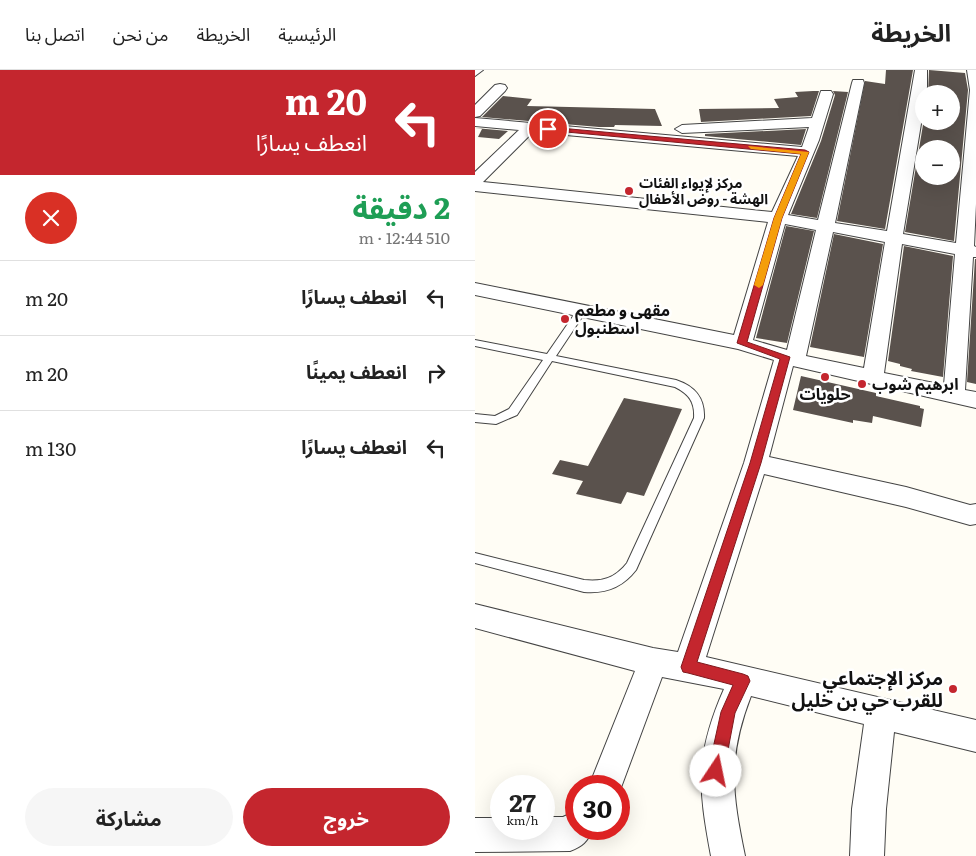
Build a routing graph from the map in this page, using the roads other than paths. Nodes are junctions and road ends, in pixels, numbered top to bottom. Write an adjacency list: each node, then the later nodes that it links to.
1 (921, 70): 17 (street)
2 (973, 70): 5 (street)
3 (858, 83): 16 (street)
4 (500, 88): 7 (street)
5 (976, 90): 18 (street)
6 (826, 94): 9 (street)
7 (475, 112)
8 (475, 122): 10 (street)
9 (817, 122): 11 (street); 12 (street)
10 (530, 127): 11 (street); 13 (street)
11 (617, 135): 12 (street)
12 (805, 152): 15 (street)
13 (475, 181)
14 (475, 186): 15 (street)
15 (778, 218): 16 (street); 22 (street)
16 (825, 225): 17 (street); 24 (street)
17 (893, 238): 18 (street); 25 (street)
18 (971, 251): 26 (street)
19 (475, 288): 20 (street)
20 (581, 310): 22 (street); 23 (lane)
21 (475, 343): 23 (lane)
22 (742, 343): 24 (street)
23 (549, 358): 28 (lane); 31 (lane)
24 (790, 359): 25 (street); 29 (street)
25 (873, 377): 26 (street)
26 (954, 394): 27 (street)
27 (976, 400)
28 (475, 418)
29 (755, 463): 30 (street); 34 (street)
30 (976, 514)
31 (475, 558)
32 (475, 616): 33 (street)
33 (653, 662): 34 (street); 38 (street)
34 (688, 667): 35 (street)
35 (743, 681): 36 (street); 41 (street)
36 (881, 714): 37 (street); 42 (street)
37 (976, 736)
38 (609, 775)
39 (565, 834): 40 (street)
40 (475, 835)
41 (728, 856)
42 (867, 856)

